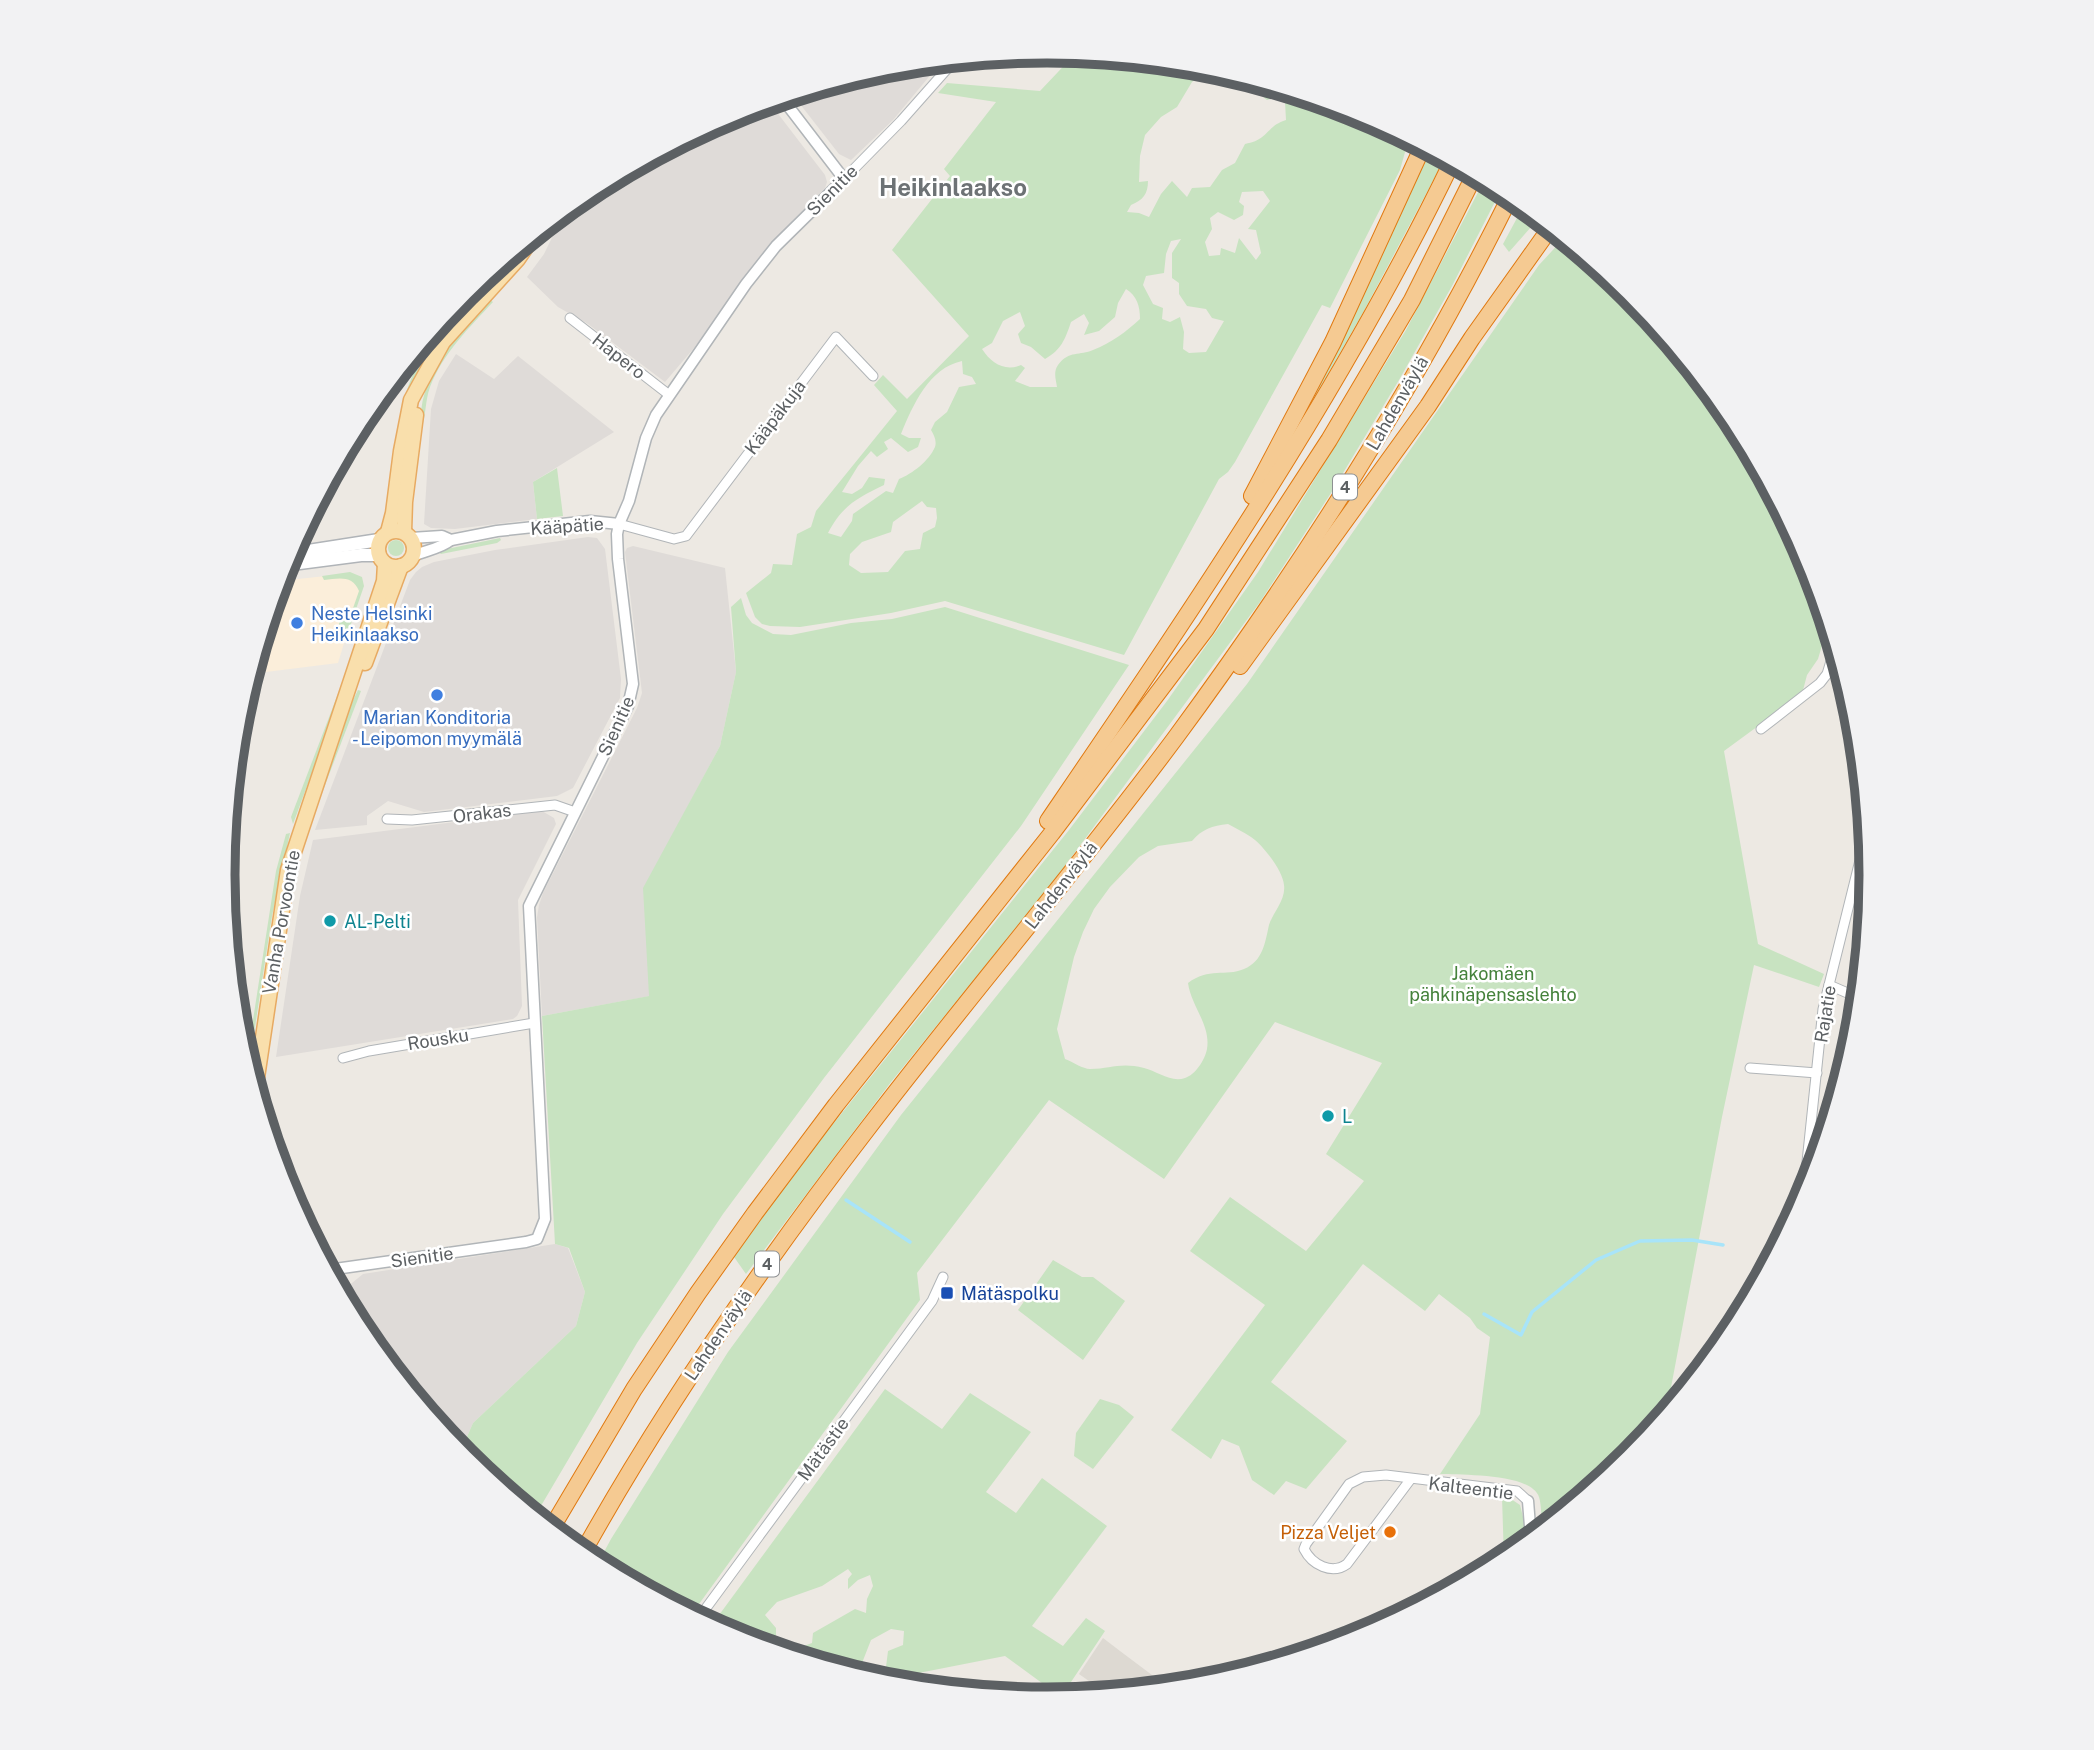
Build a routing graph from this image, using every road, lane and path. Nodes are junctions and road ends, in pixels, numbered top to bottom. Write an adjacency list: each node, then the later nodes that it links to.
1 (947, 69): 5 (street, Sienitie)
2 (788, 105): 5 (street)
3 (1419, 154): 24 (highway)
4 (1448, 169): 24 (highway)
5 (844, 179): 13 (street, Sienitie)
6 (1470, 183): 32 (highway, 4)
7 (1506, 205): 28 (highway, Lahdenväylä / 4)
8 (1546, 235): 28 (highway)
9 (514, 263): 12 (main road)
10 (570, 318): 13 (street, Hapero)
11 (873, 376): 17 (street, Kääpäkuja)
12 (417, 390): 15 (main road); 16 (main road)
13 (668, 394): 14 (street, Sienitie)
14 (619, 524): 17 (street, Kääpätie); 18 (street, Kääpätie); 29 (street, Sienitie)
15 (408, 535): 16 (main road); 18 (street, Kääpätie); 20 (main road)
16 (384, 536): 19 (main road); 21 (main road)
17 (681, 538)
18 (451, 540): 20 (street, Kääpätie)
19 (303, 551)
20 (413, 556): 23 (main road)
21 (382, 560): 22 (main road); 23 (main road); 26 (main road, Vanha Porvoontie)
22 (297, 563)
23 (401, 566): 26 (main road, Vanha Porvoontie)
24 (1188, 615): 32 (highway)
25 (1830, 663): 27 (street)
26 (339, 718): 37 (main road, Vanha Porvoontie)
27 (1761, 729)
28 (1175, 738): 47 (highway, Lahdenväylä / 4)
29 (575, 812): 30 (street, Orakas); 35 (street, Sienitie)
30 (387, 819)
31 (1859, 866): 33 (street, Rajatie)
32 (1011, 883): 45 (highway, 4)
33 (1829, 985): 34 (street); 39 (street, Rajatie)
34 (1850, 994)
35 (534, 1023): 36 (street, Rousku); 41 (street, Sienitie)
36 (343, 1058)
37 (259, 1066)
38 (1750, 1068): 39 (street)
39 (1817, 1073): 40 (street, Rajatie)
40 (1808, 1158)
41 (337, 1268)
42 (943, 1277): 48 (street, Mätästie)
43 (1410, 1480): 43 (street, Kalteentie); 44 (street, Kalteentie)
44 (1528, 1501): 46 (street)
45 (556, 1521)
46 (1530, 1527)
47 (588, 1544)
48 (704, 1610)

